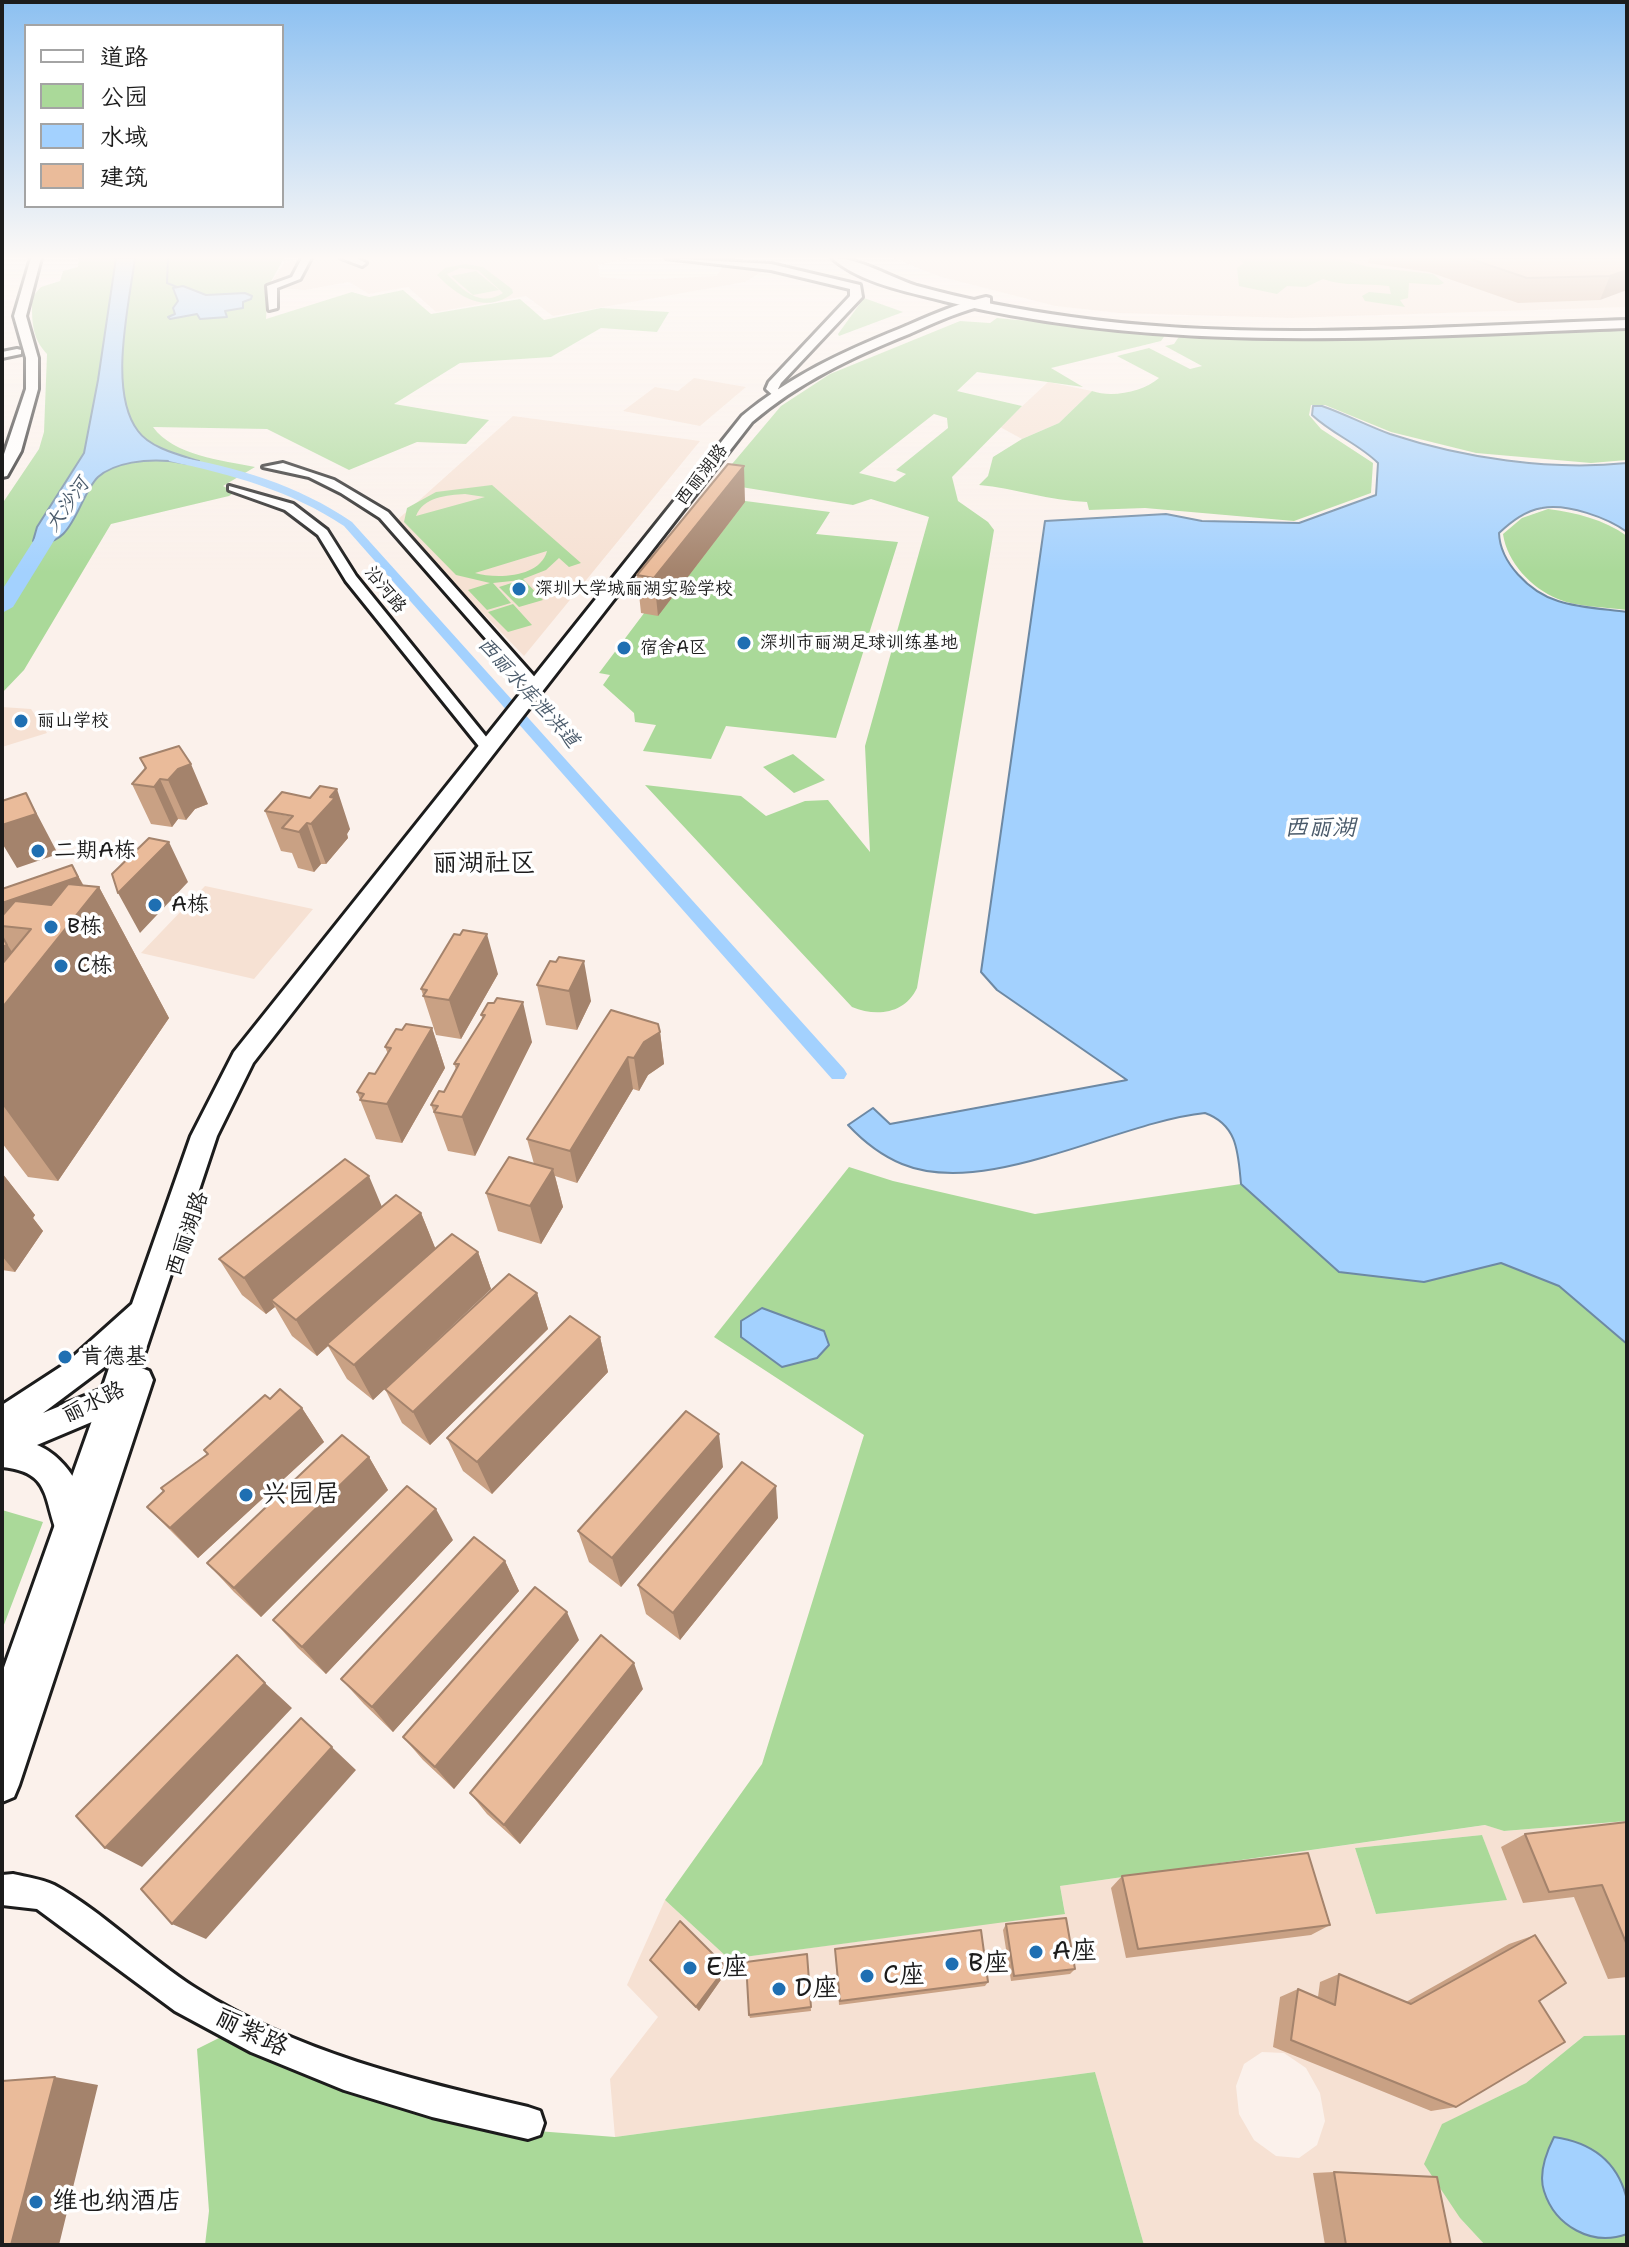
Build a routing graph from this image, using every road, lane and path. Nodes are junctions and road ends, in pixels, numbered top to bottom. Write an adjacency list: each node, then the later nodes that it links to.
1 (17, 363): 7 (street)
2 (32, 363): 9 (street)
3 (793, 363): 6 (street)
4 (830, 363): 6 (main road, 西丽湖路)
5 (842, 363): 12 (main road, 西丽湖路)
6 (776, 394): 11 (main road, 西丽湖路)
7 (2, 447)
8 (269, 467): 11 (street)
9 (3, 468)
10 (233, 488): 13 (street, 沿河路)
11 (535, 686): 12 (main road, 西丽湖路)
12 (522, 712): 13 (main road)
13 (494, 748): 14 (main road, 西丽湖路); 15 (main road, 西丽湖路)
14 (145, 1306): 15 (main road, 西丽湖路); 16 (main road)
15 (125, 1384): 16 (main road, 丽水路); 17 (main road, 丽水路); 19 (street, 西丽湖路); 21 (street, 西丽湖路)
16 (2, 1423)
17 (2, 1445)
18 (2, 1452): 19 (main road)
19 (70, 1524): 20 (street, 西丽湖路)
20 (2, 1720)
21 (2, 1785)
22 (2, 1890): 23 (street, 丽紫路)
23 (528, 2123)

